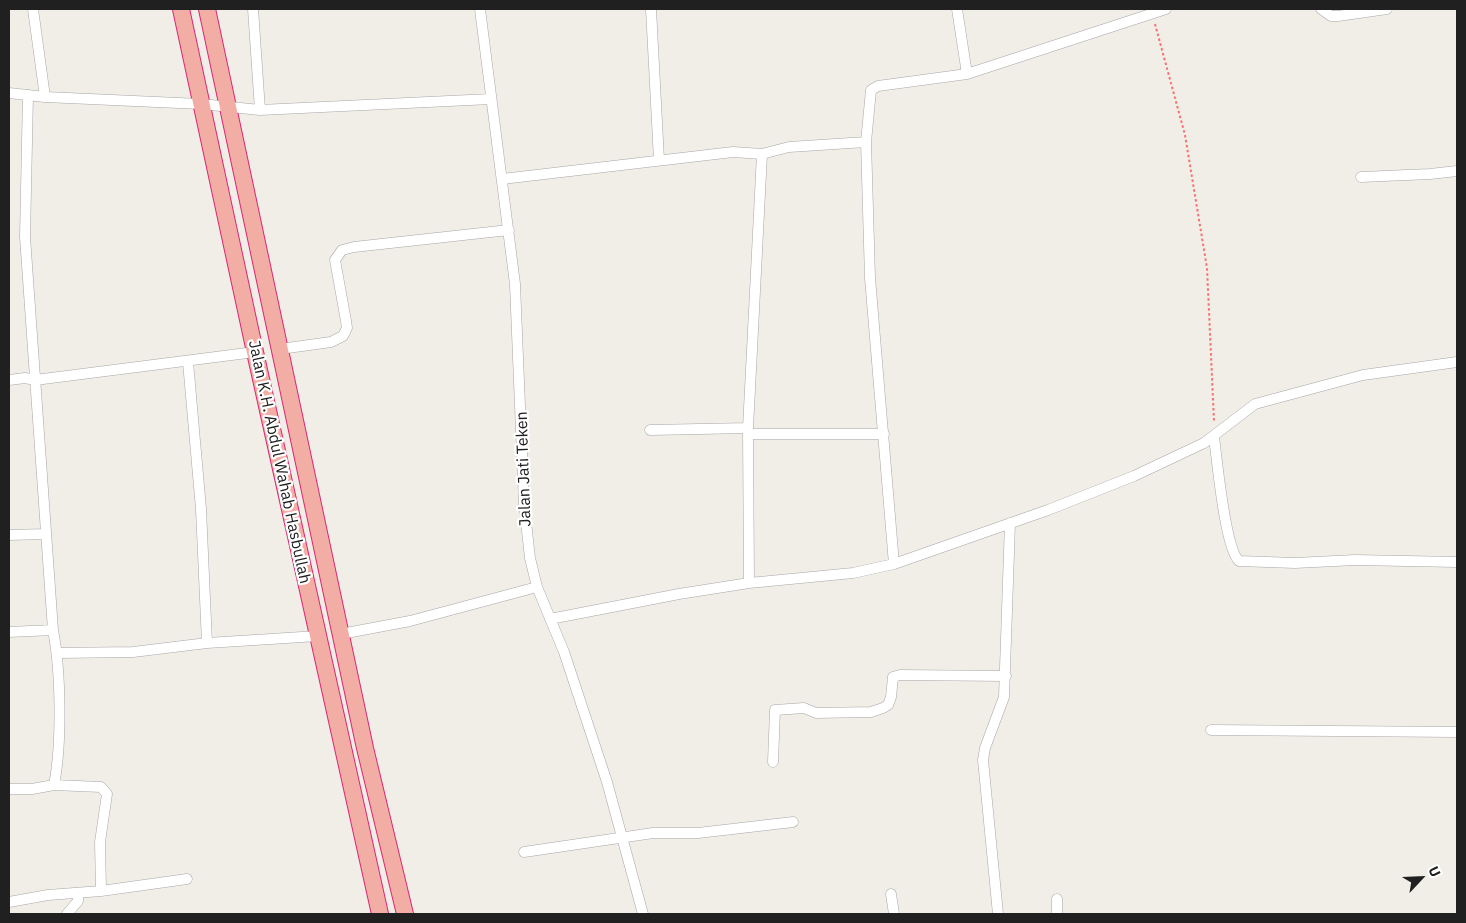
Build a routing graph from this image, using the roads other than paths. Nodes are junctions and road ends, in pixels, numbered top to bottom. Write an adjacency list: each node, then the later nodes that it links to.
1 (33, 9): 14 (street)
2 (181, 9): 16 (highway, Jalan K.H. Abdul Wahab Hasbullah)
3 (207, 9): 17 (highway, Jalan K.H. Abdul Wahab Hasbullah)
4 (253, 9): 18 (street)
5 (480, 9): 15 (street, Jalan Jati Teken)
6 (651, 9): 21 (street)
7 (957, 9): 11 (street)
8 (1166, 9): 11 (street)
9 (1321, 9): 10 (street)
10 (1388, 9)
11 (967, 74): 19 (street)
12 (9, 93): 13 (street)
13 (28, 95): 14 (street); 31 (street)
14 (45, 97): 16 (street)
15 (491, 99): 18 (street); 24 (street, Jalan Jati Teken)
16 (201, 104): 17 (street); 27 (highway, Jalan K.H. Abdul Wahab Hasbullah)
17 (228, 107): 18 (street); 26 (highway, Jalan K.H. Abdul Wahab Hasbullah)
18 (260, 110)
19 (866, 142): 20 (street); 34 (street)
20 (762, 154): 21 (street); 33 (street)
21 (659, 160): 24 (street)
22 (1457, 171): 23 (street)
23 (1361, 177)
24 (502, 179): 25 (street, Jalan Jati Teken)
25 (508, 230): 26 (street); 42 (street, Jalan Jati Teken)
26 (280, 349): 43 (highway, Jalan K.H. Abdul Wahab Hasbullah)
27 (254, 352): 28 (street); 48 (highway, Jalan K.H. Abdul Wahab Hasbullah)
28 (188, 362): 31 (street); 49 (street)
29 (1457, 362): 35 (street)
30 (9, 380): 31 (street)
31 (35, 380): 37 (street)
32 (650, 430): 33 (street)
33 (748, 431): 34 (street); 41 (street)
34 (884, 434): 40 (street)
35 (1214, 437): 36 (street); 39 (street)
36 (1010, 523): 40 (street); 51 (street)
37 (46, 534): 38 (street); 45 (street)
38 (9, 535)
39 (1457, 562)
40 (894, 564): 41 (street)
41 (749, 583): 44 (street)
42 (537, 586): 44 (street, Jalan Jati Teken); 47 (street)
43 (338, 618): 47 (highway, Jalan K.H. Abdul Wahab Hasbullah); 54 (highway)
44 (550, 619): 60 (street, Jalan Jati Teken)
45 (53, 630): 46 (street); 50 (street)
46 (9, 632)
47 (341, 634): 56 (highway, Jalan K.H. Abdul Wahab Hasbullah)
48 (318, 636): 49 (street); 54 (highway, Jalan K.H. Abdul Wahab Hasbullah)
49 (207, 643): 50 (street)
50 (58, 653): 57 (street)
51 (1006, 676): 55 (street); 74 (street)
52 (1211, 730): 53 (street)
53 (1457, 732)
54 (344, 756): 69 (highway, Jalan K.H. Abdul Wahab Hasbullah)
55 (773, 762)
56 (372, 778): 70 (highway); 71 (highway, Jalan K.H. Abdul Wahab Hasbullah)
57 (54, 785): 58 (street); 63 (street)
58 (9, 789)
59 (794, 822): 60 (street)
60 (623, 837): 61 (street); 72 (street, Jalan Jati Teken)
61 (524, 852)
62 (187, 879): 63 (street)
63 (101, 891): 64 (street)
64 (78, 893): 67 (street); 68 (street)
65 (892, 894): 73 (street)
66 (1057, 899): 75 (street)
67 (9, 902)
68 (67, 914)
69 (380, 914)
70 (386, 914)
71 (404, 914)
72 (643, 914)
73 (894, 914)
74 (998, 914)
75 (1057, 914)

